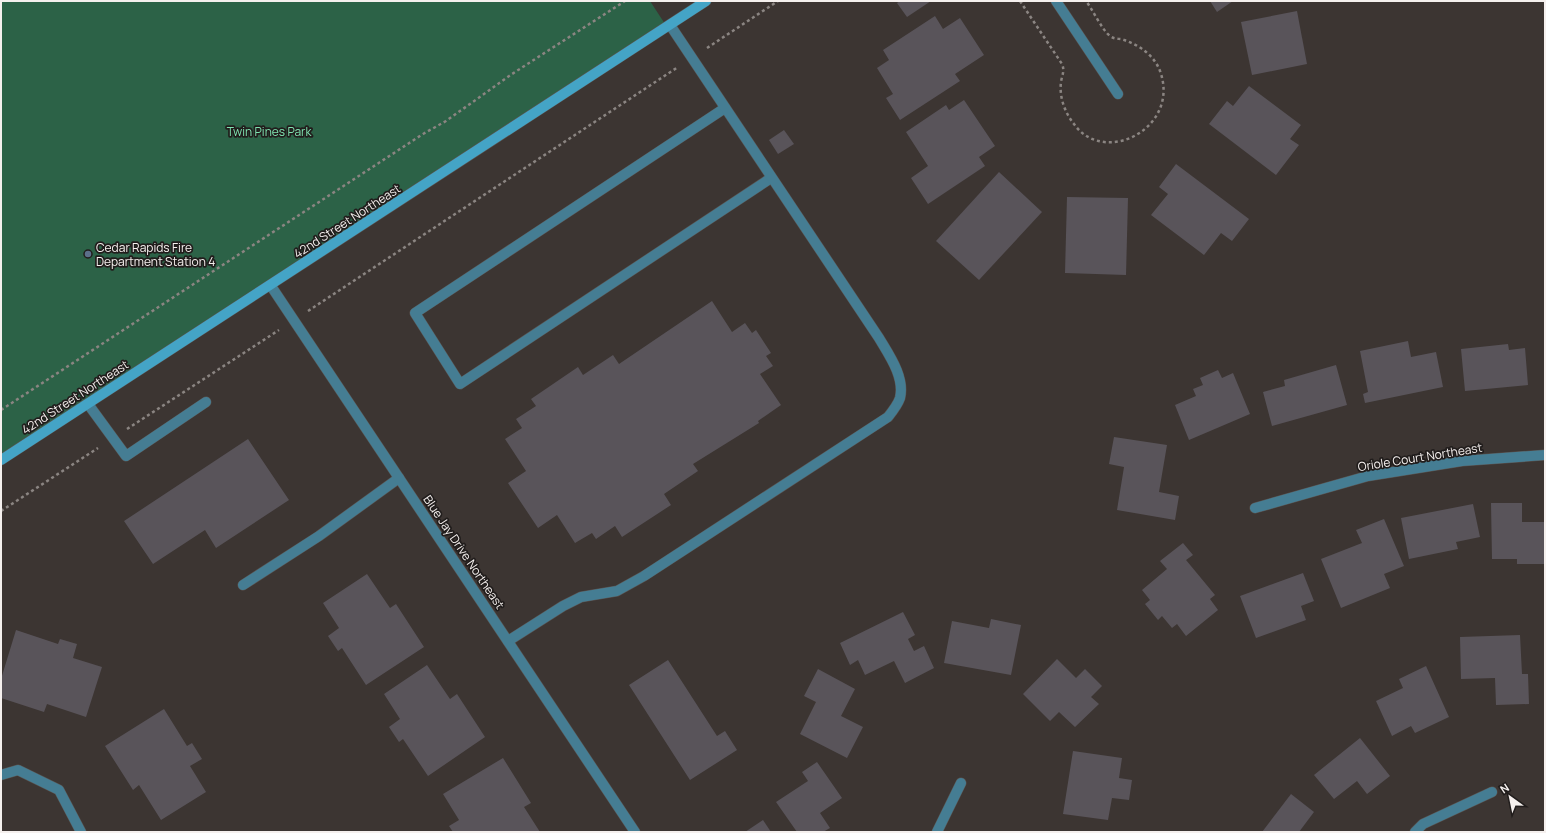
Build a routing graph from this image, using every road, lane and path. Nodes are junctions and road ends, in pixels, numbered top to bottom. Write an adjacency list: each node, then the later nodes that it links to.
1 (625, 1): 14 (path)
2 (706, 1): 5 (main road, 42nd Street Northeast)
3 (778, 1): 6 (path)
4 (1056, 1): 7 (street)
5 (670, 25): 6 (street); 10 (main road, 42nd Street Northeast)
6 (692, 57): 8 (street); 11 (path)
7 (1118, 94)
8 (726, 108): 9 (street); 9 (street)
9 (771, 178): 22 (street)
10 (271, 286): 11 (street, Blue Jay Drive Northeast); 13 (main road, 42nd Street Northeast)
11 (294, 321): 15 (path); 18 (street, Blue Jay Drive Northeast)
12 (206, 402): 15 (street)
13 (88, 404): 15 (street); 17 (main road, 42nd Street Northeast)
14 (1, 410)
15 (113, 438): 20 (path)
16 (1545, 455): 19 (street, Oriole Court Northeast)
17 (1, 460)
18 (399, 478): 21 (street); 22 (street, Blue Jay Drive Northeast)
19 (1255, 508)
20 (1, 511)
21 (243, 585)
22 (508, 641): 27 (street, Blue Jay Drive Northeast)
23 (1, 775): 26 (street)
24 (961, 783): 28 (street)
25 (1492, 792): 29 (street)
26 (81, 832)
27 (636, 832)
28 (937, 832)
29 (1415, 832)

